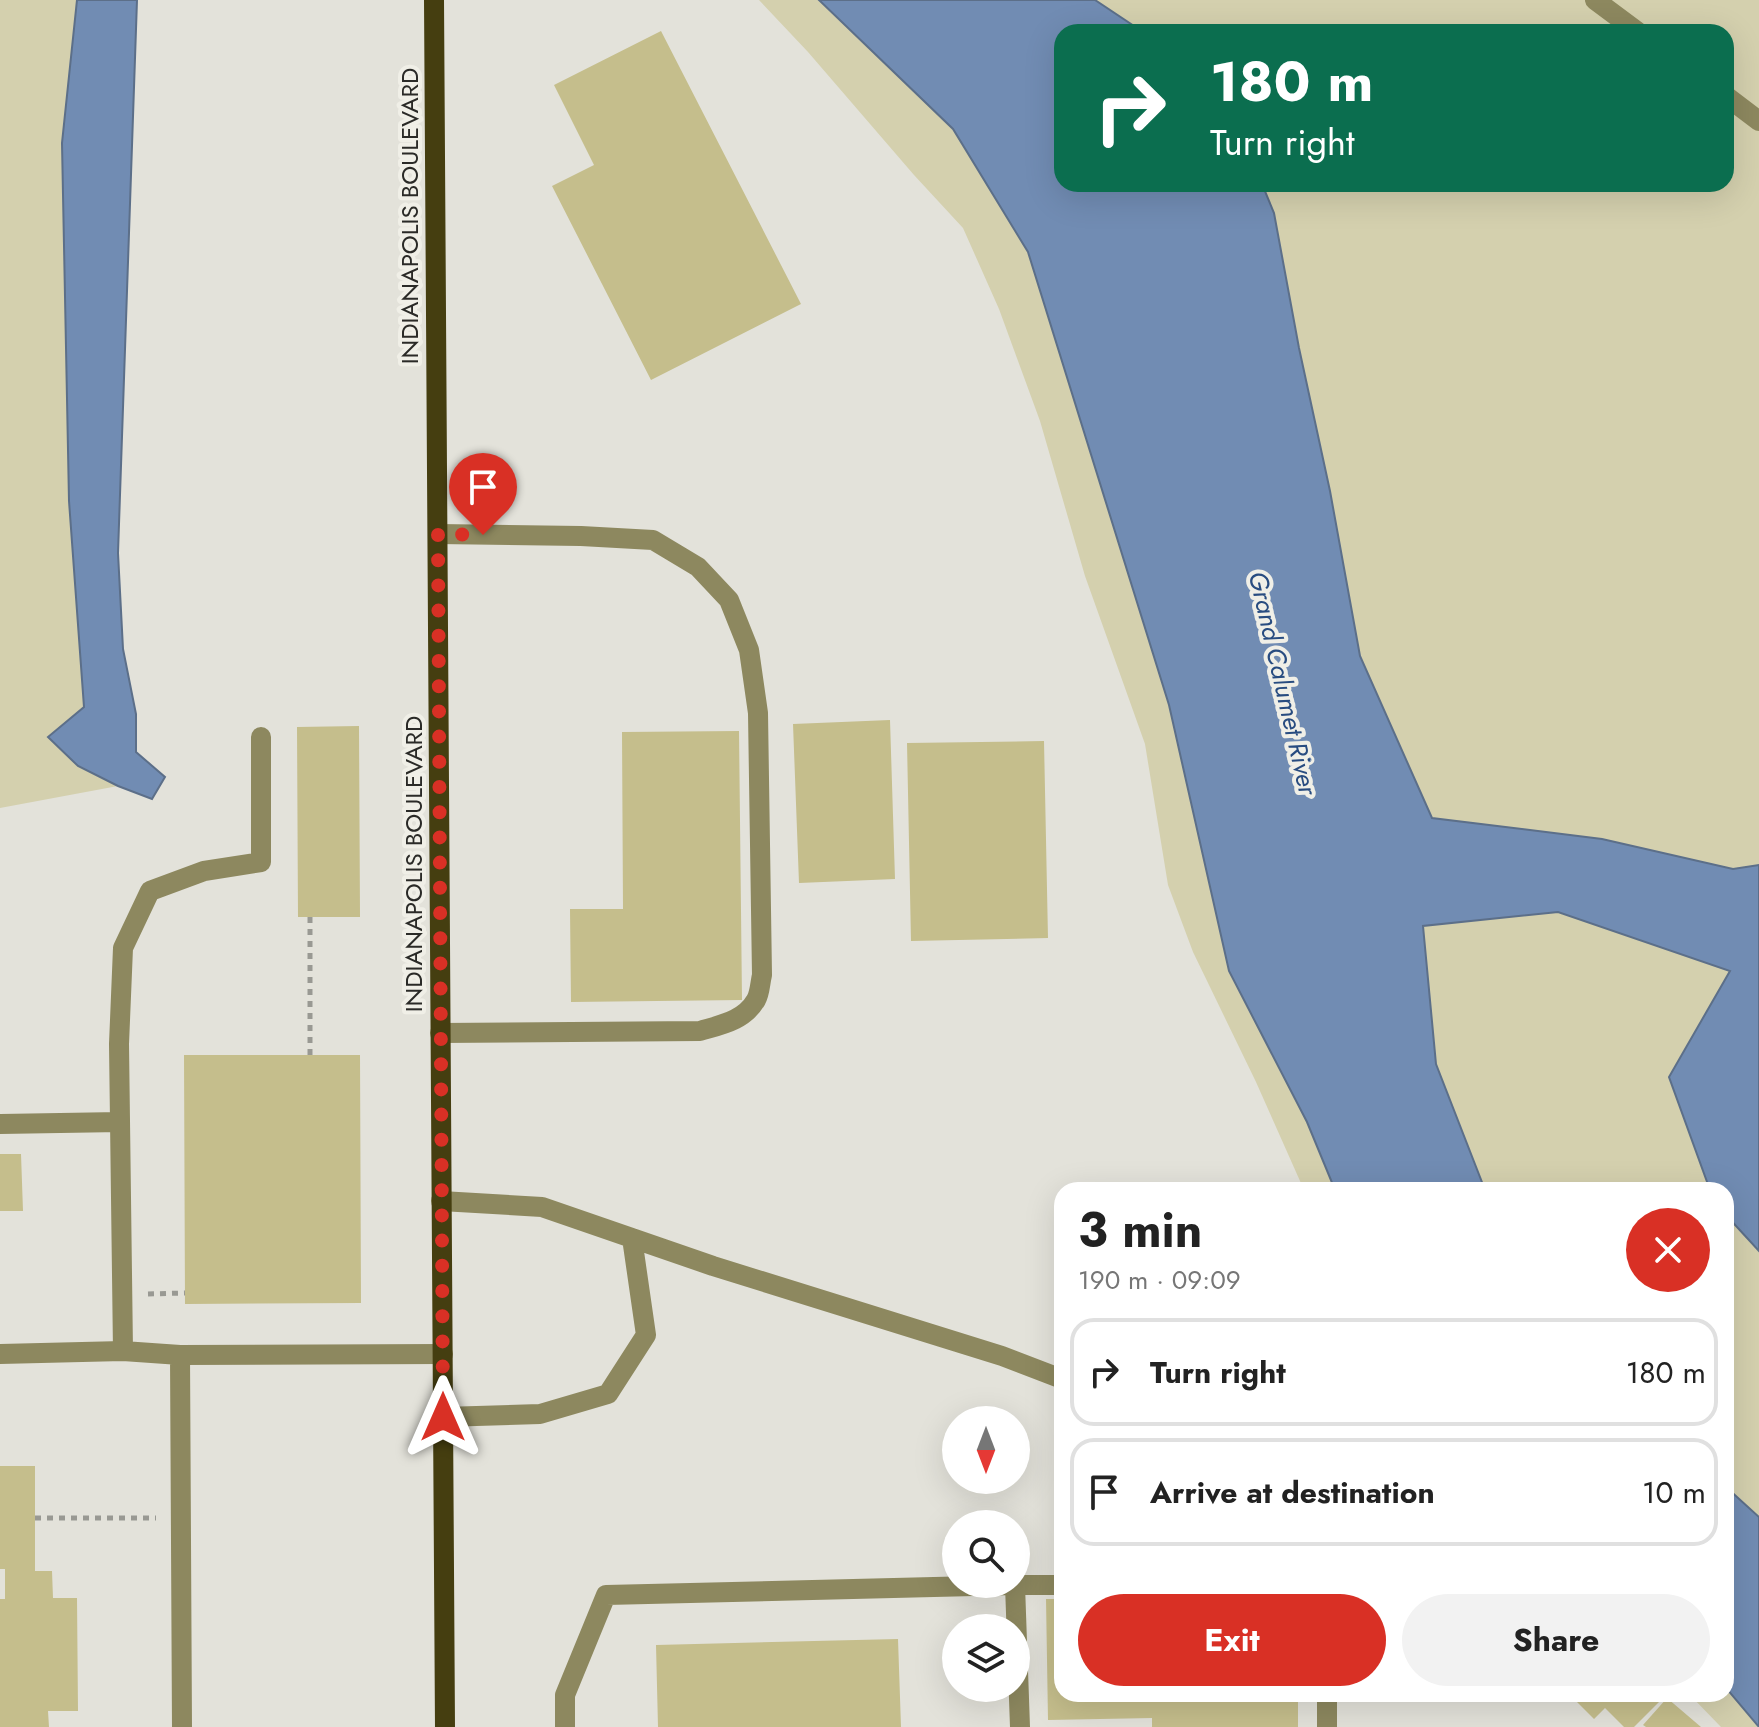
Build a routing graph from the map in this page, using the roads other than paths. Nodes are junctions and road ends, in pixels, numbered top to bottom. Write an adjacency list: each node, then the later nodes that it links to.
1 (434, 0): 6 (main road, INDIANAPOLIS BOULEVARD)
2 (1595, 0): 3 (street)
3 (1627, 24)
4 (1734, 102): 5 (street)
5 (1759, 121)
6 (438, 534): 8 (main road, INDIANAPOLIS BOULEVARD); 8 (street)
7 (261, 737): 9 (street)
8 (440, 1033): 11 (main road, INDIANAPOLIS BOULEVARD)
9 (120, 1122): 10 (street); 13 (street)
10 (0, 1124)
11 (441, 1201): 12 (street); 15 (main road, INDIANAPOLIS BOULEVARD)
12 (632, 1238): 17 (street); 18 (street)
13 (123, 1351): 14 (street); 16 (street)
14 (0, 1354)
15 (443, 1354): 16 (street); 18 (main road, INDIANAPOLIS BOULEVARD)
16 (180, 1355): 24 (street)
17 (1054, 1376)
18 (443, 1417): 25 (main road, INDIANAPOLIS BOULEVARD)
19 (1030, 1585): 20 (street)
20 (1054, 1585)
21 (942, 1587): 26 (street)
22 (1015, 1598): 27 (street)
23 (1327, 1702): 28 (street)
24 (182, 1727)
25 (445, 1727)
26 (565, 1727)
27 (1020, 1727)
28 (1327, 1727)

